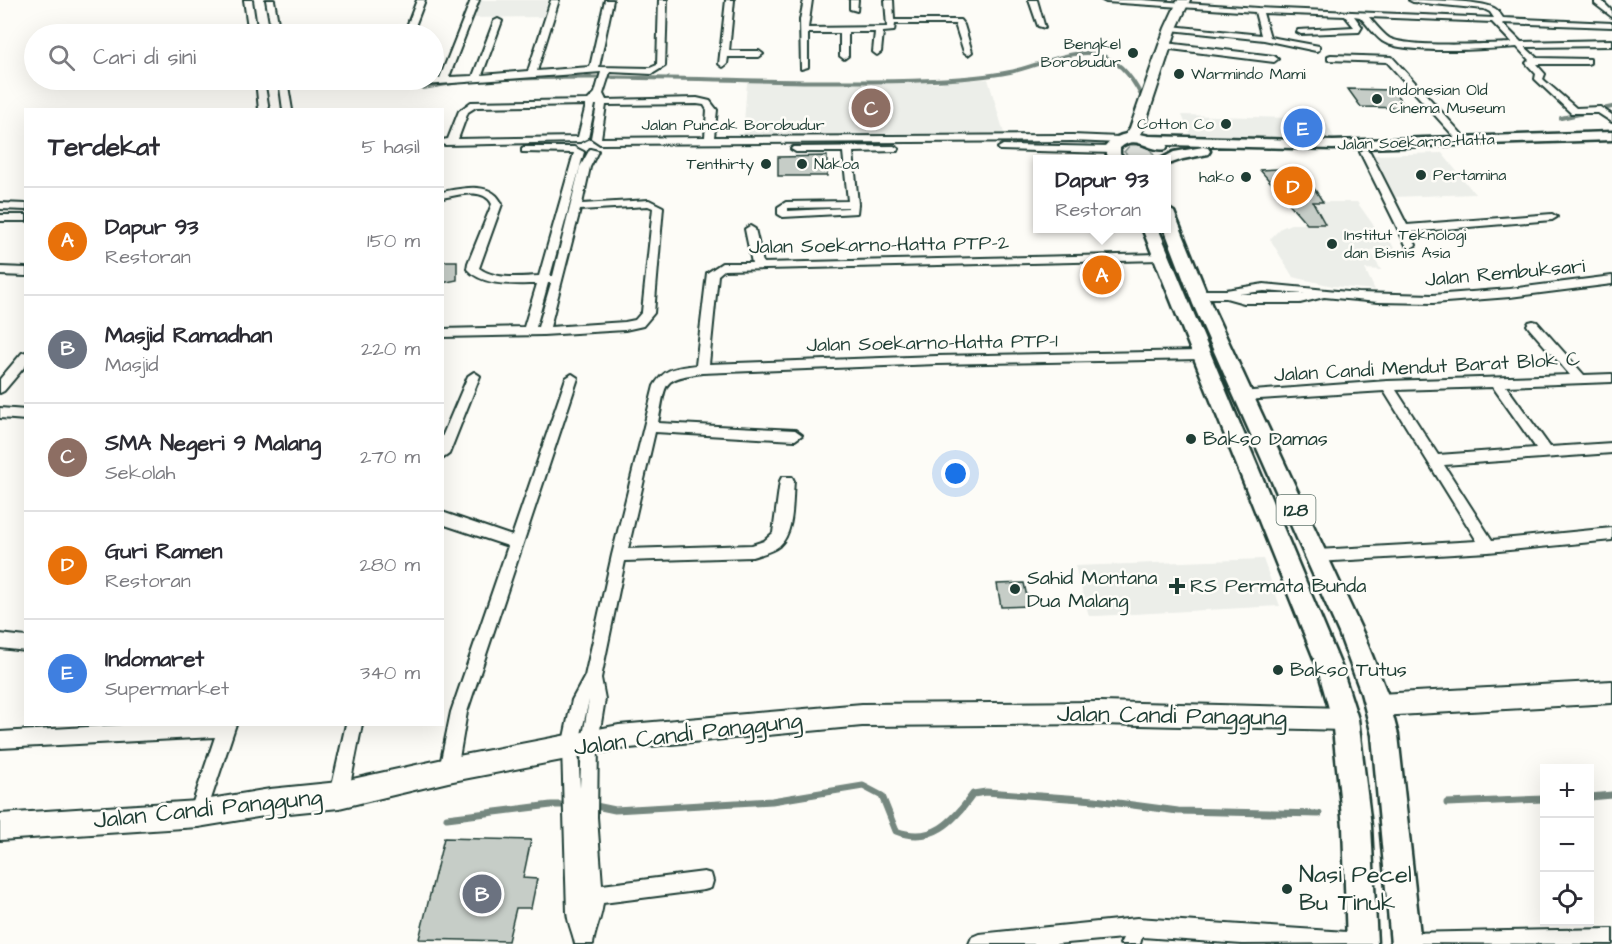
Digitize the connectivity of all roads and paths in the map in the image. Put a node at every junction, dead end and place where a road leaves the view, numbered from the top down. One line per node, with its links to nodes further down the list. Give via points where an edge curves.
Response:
1 (248, 0): 24 (street)
2 (270, 0): 25 (street)
3 (421, 0): 26 (street)
4 (476, 0): 54 (street)
5 (555, 0): 51 (street)
6 (609, 0): 50 (street)
7 (663, 0): 52 (street, via 661,66 652,71)
8 (730, 0): 41 (street)
9 (808, 0): 32 (street)
10 (889, 0): 23 (street)
11 (1033, 0): 28 (street)
12 (1108, 0): 16 (street)
13 (1413, 0): 14 (street)
14 (1435, 0): 22 (street, via 1491,9)
15 (1598, 2): 20 (street)
16 (1184, 3): 17 (street); 29 (main road)
17 (1258, 10): 18 (street); 34 (street)
18 (1348, 14): 19 (street); 33 (street, via 1358,27 1356,30)
19 (1364, 15): 22 (street); 36 (street, via 1385,39 1400,45)
20 (1612, 15)
21 (498, 21): 53 (street)
22 (1498, 21): 27 (street); 36 (street)
23 (890, 22): 30 (street, via 891,29); 40 (street, via 957,22)
24 (252, 24)
25 (274, 24)
26 (412, 24)
27 (1612, 25)
28 (1042, 26)
29 (1171, 28): 34 (street); 37 (main road)
30 (879, 29): 31 (street); 39 (street)
31 (844, 30): 32 (street); 43 (street)
32 (804, 31): 49 (street)
33 (1301, 32)
34 (1266, 38): 38 (street)
35 (1612, 43): 36 (street)
36 (1518, 45): 46 (street)
37 (1166, 46): 44 (street); 74 (main road, via 1137,128)
38 (1316, 48)
39 (877, 52)
40 (968, 52)
41 (726, 54): 42 (street); 48 (street)
42 (759, 54)
43 (844, 56)
44 (1274, 58)
45 (1331, 58): 66 (street, via 1389,59)
46 (1535, 61): 47 (street); 61 (street, via 1530,63 1541,74 1542,83 1572,110 1601,111)
47 (1587, 61)
48 (723, 64)
49 (804, 67)
50 (594, 69): 51 (street); 52 (street)
51 (532, 74): 53 (street)
52 (604, 75): 57 (street)
53 (477, 77): 54 (street)
54 (444, 79)
55 (261, 90): 59 (street)
56 (285, 90): 60 (street)
57 (601, 98): 58 (street); 63 (street, via 707,103 712,110); 70 (street)
58 (591, 102): 65 (street, via 474,104 464,111); 69 (street)
59 (264, 108)
60 (288, 108)
61 (1612, 119)
62 (1612, 136): 66 (main road, Jalan Soekarno-Hatta)
63 (709, 140): 70 (street, Jalan Puncak Borobudur); 71 (street, Jalan Puncak Borobudur)
64 (1149, 140): 66 (main road, Jalan Soekarno-Hatta, via 1334,145); 74 (main road, Jalan Soekarno-Hatta); 76 (main road, Jalan Soekarno-Hatta, via 1165,149)
65 (447, 141): 69 (street)
66 (1463, 141)
67 (966, 144): 71 (street, Jalan Puncak Borobudur); 72 (street, Jalan Puncak Borobudur); 74 (street, Jalan Puncak Borobudur)
68 (1612, 144): 75 (main road, Jalan Soekarno-Hatta)
69 (578, 145): 70 (street); 70 (street); 73 (street); 90 (street)
70 (597, 145): 71 (street, Jalan Puncak Borobudur); 82 (street, via 585,168)
71 (774, 145): 72 (street, Jalan Puncak Borobudur)
72 (848, 149): 79 (street)
73 (444, 150)
74 (1119, 151)
75 (1365, 152): 77 (main road, Jalan Soekarno-Hatta, via 1207,151); 88 (street)
76 (1166, 155)
77 (1171, 159)
78 (444, 195): 98 (street, via 479,191 495,197 497,204 473,262 477,274 497,279)
79 (854, 204): 79 (street, via 849,213 783,214 786,205)
80 (0, 206): 81 (street)
81 (20, 207): 84 (street)
82 (577, 207): 91 (street); 102 (street, via 649,202 658,207 648,313 639,323 625,326)
83 (1552, 217): 88 (street)
84 (2, 218): 85 (street)
85 (24, 218)
86 (1171, 223): 100 (main road, 128)
87 (750, 229): 94 (street)
88 (1403, 229): 92 (street)
89 (1152, 233): 93 (main road, 128)
90 (555, 242): 91 (street); 98 (street)
91 (568, 242): 97 (street)
92 (1411, 245)
93 (1161, 257): 94 (street, Jalan Soekarno-Hatta PTP-2); 105 (main road, 128)
94 (758, 264): 107 (street, Jalan Soekarno-Hatta PTP-2, via 716,269)
95 (0, 272): 96 (street)
96 (24, 272)
97 (558, 279): 98 (street); 102 (street)
98 (544, 280): 103 (street)
99 (1612, 280): 100 (street, Jalan Rembuksari, via 1410,299 1330,294 1300,299 1244,299 1226,294)
100 (1198, 294): 115 (main road, 128)
101 (1533, 325): 111 (street)
102 (543, 331): 103 (street)
103 (529, 332): 104 (street)
104 (444, 333)
105 (1200, 355): 107 (street, Jalan Soekarno-Hatta PTP-1); 116 (main road, 128)
106 (24, 358): 114 (street)
107 (702, 369): 119 (street, Jalan Soekarno-Hatta PTP-1, via 666,377)
108 (474, 376): 122 (street)
109 (572, 378): 128 (street)
110 (1612, 378): 111 (street, Jalan Candi Mendut Barat Blok C)
111 (1582, 380): 112 (street, Jalan Candi Mendut Barat Blok C)
112 (1496, 382): 113 (street, Jalan Candi Mendut Barat Blok C); 123 (street)
113 (1387, 386): 115 (street, Jalan Candi Mendut Barat Blok C); 124 (street)
114 (0, 388)
115 (1244, 395): 116 (main road); 131 (main road, 128)
116 (1218, 396): 136 (main road, 128, via 1302,597)
117 (0, 413): 118 (street)
118 (24, 415)
119 (650, 427): 120 (street); 130 (street)
120 (795, 435)
121 (1612, 448): 123 (street)
122 (444, 449)
123 (1547, 453): 124 (street)
124 (1433, 461): 129 (street)
125 (787, 481): 130 (street, via 780,529 768,545 752,551)
126 (444, 519): 128 (street)
127 (1612, 534): 129 (street)
128 (516, 543): 141 (street, via 459,712)
129 (1488, 546): 131 (street)
130 (619, 555): 140 (street, via 593,678 580,700)
131 (1317, 556): 135 (main road, 128)
132 (0, 641): 133 (street)
133 (24, 644)
134 (1612, 692): 135 (main road)
135 (1379, 705): 154 (main road, 128, via 1395,817)
136 (1346, 719): 140 (main road, Jalan Candi Panggung, via 1100,712 862,715 631,736); 152 (main road, 128, via 1357,826)
137 (227, 726): 139 (street); 144 (street)
138 (354, 726): 142 (street)
139 (0, 740)
140 (580, 745): 141 (main road, Jalan Candi Panggung); 143 (street)
141 (448, 770): 142 (main road, Jalan Candi Panggung)
142 (339, 795): 144 (main road, Jalan Candi Panggung)
143 (580, 802): 147 (street); 150 (street, via 577,922)
144 (198, 814): 145 (main road, Jalan Candi Panggung)
145 (0, 827)
146 (704, 881): 147 (street)
147 (594, 895): 150 (street, via 592,920)
148 (1134, 935): 149 (street); 152 (street)
149 (1088, 937): 153 (street)
150 (584, 939)
151 (1612, 939): 154 (street)
152 (1362, 943)
153 (979, 944)
154 (1406, 944)

